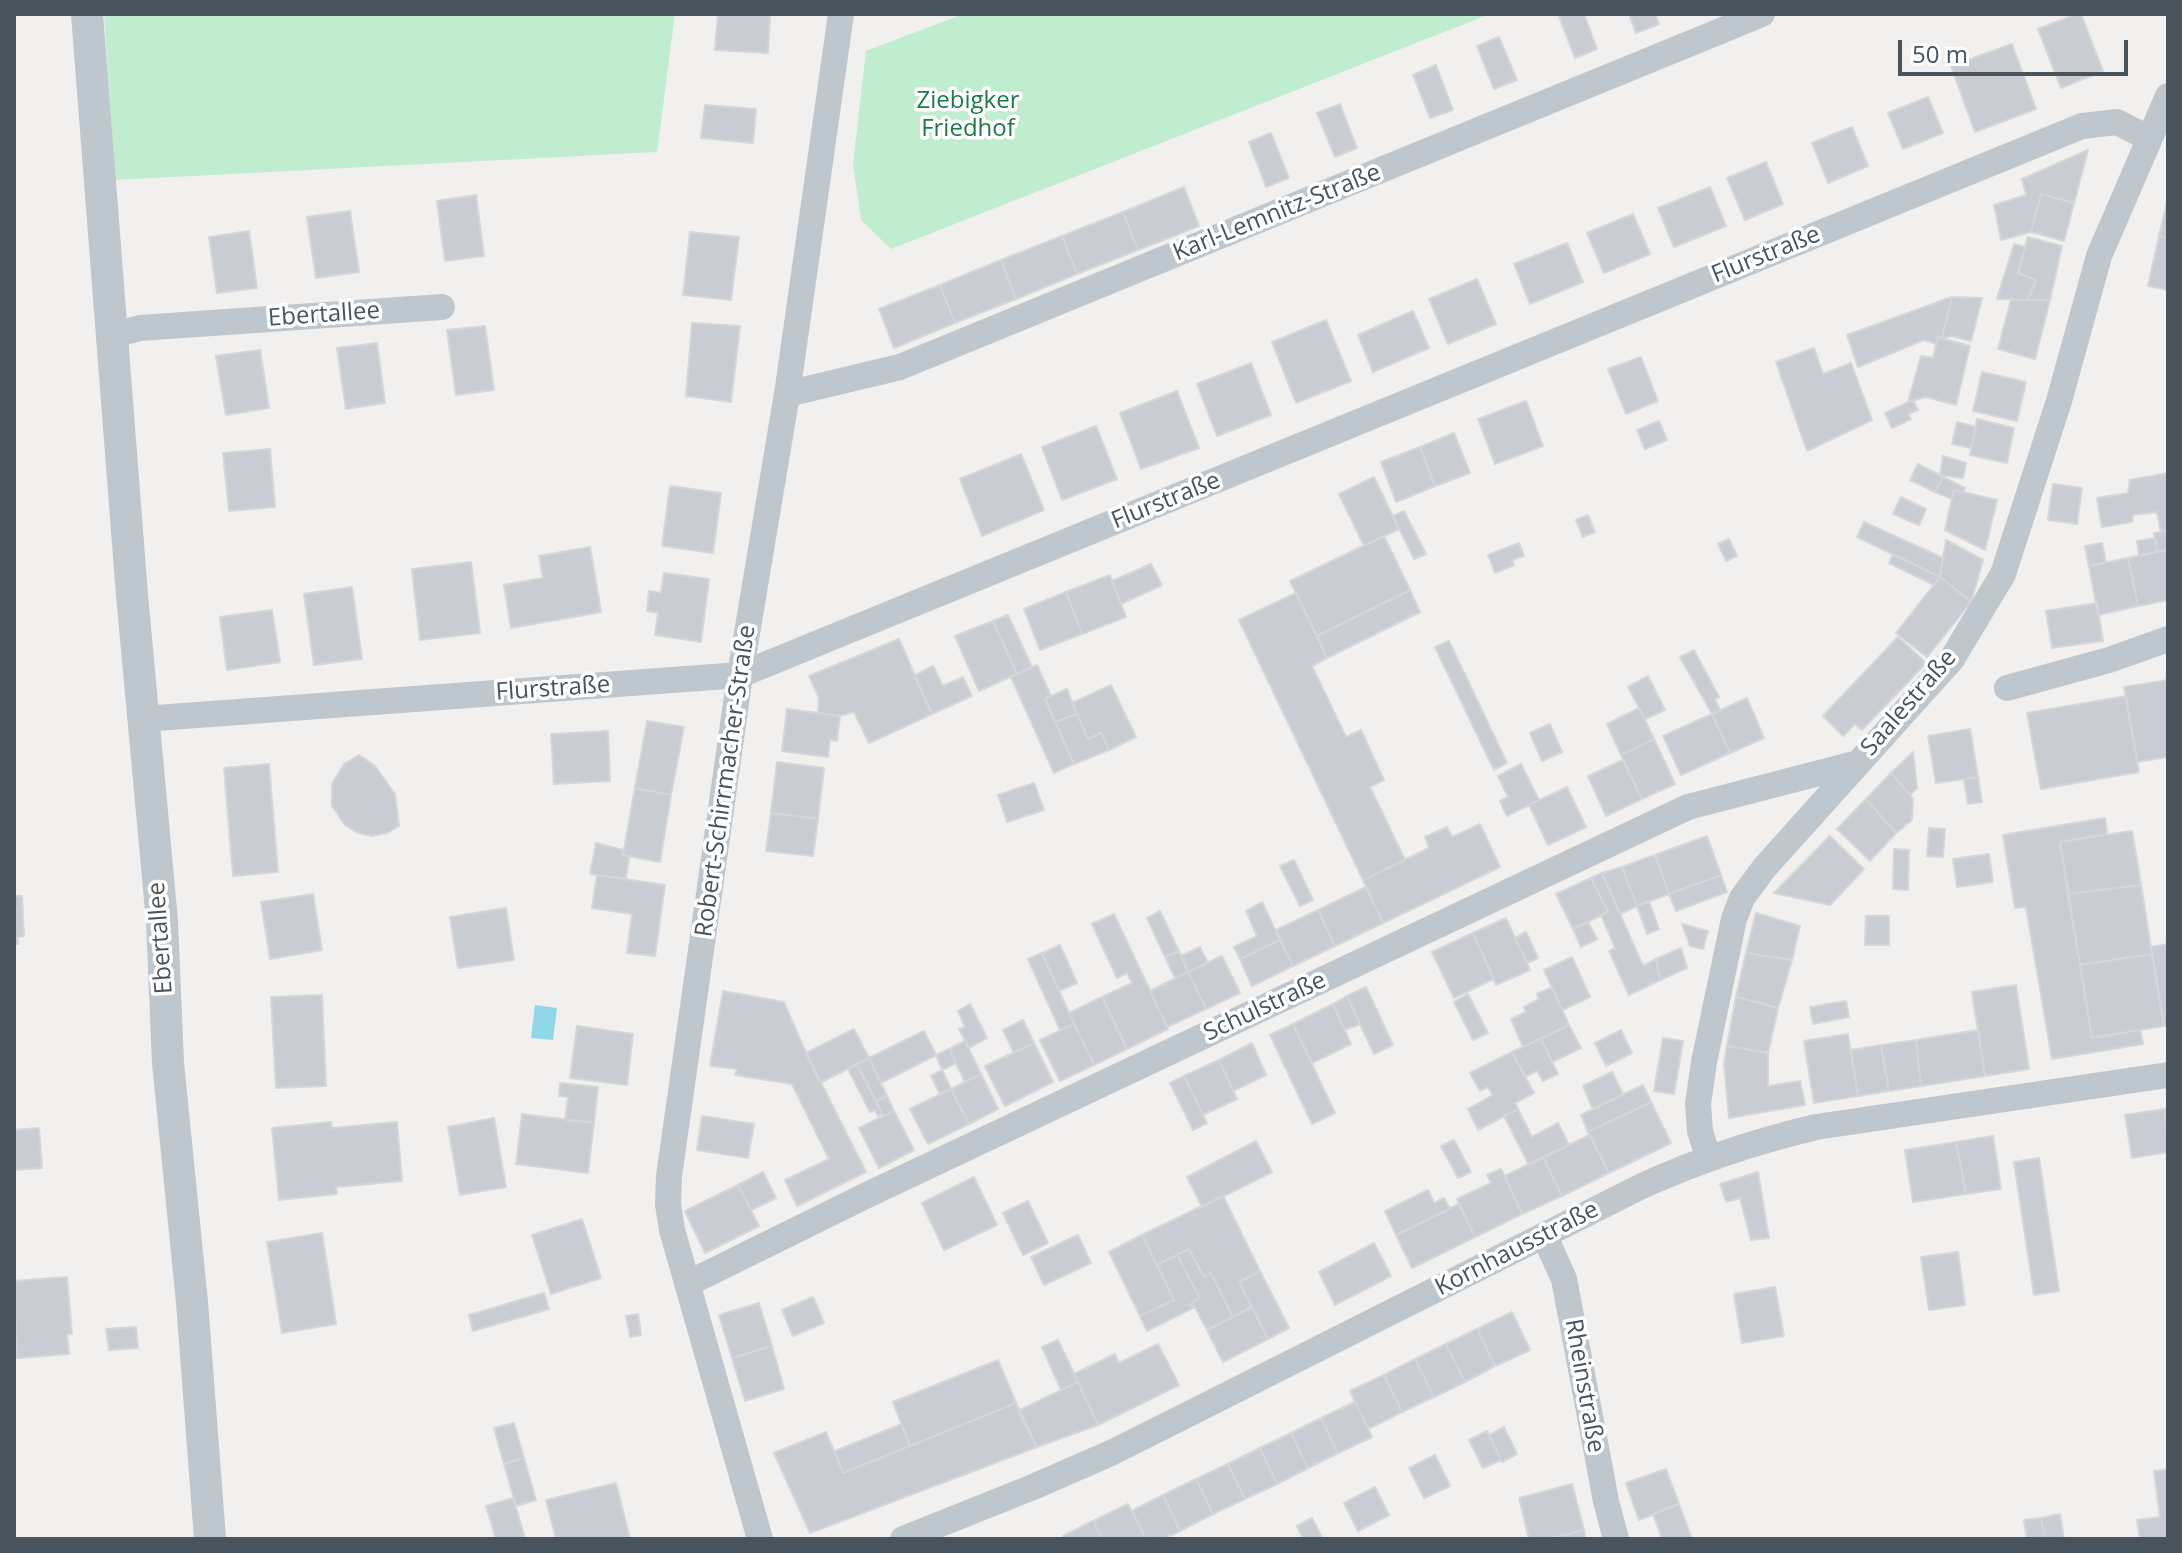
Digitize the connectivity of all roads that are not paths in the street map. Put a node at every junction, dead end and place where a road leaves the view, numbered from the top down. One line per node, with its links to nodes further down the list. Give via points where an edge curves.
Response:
1 (87, 14): 7 (street, Ebertallee)
2 (841, 14): 8 (street, Robert-Schirrmacher-Straße)
3 (1762, 14): 8 (street, Karl-Lemnitz-Straße, via 900,367)
4 (2168, 96): 5 (street, Saalestraße)
5 (2148, 138): 10 (street, Flurstraße, via 2117,122 2082,126); 13 (street, Saalestraße, via 2099,256 2003,574 1952,659)
6 (442, 307): 7 (street, Ebertallee, via 140,328)
7 (110, 336): 12 (street, Ebertallee)
8 (787, 394): 10 (street, Robert-Schirrmacher-Straße)
9 (2168, 639): 11 (street)
10 (740, 675): 12 (street, Flurstraße); 17 (street, Robert-Schirrmacher-Straße, via 669,1176 672,1230)
11 (2007, 688)
12 (143, 719): 18 (street, Ebertallee)
13 (1854, 764): 15 (street, Saalestraße, via 1753,882 1734,919 1698,1104); 17 (street, Schulstraße, via 1688,807)
14 (2168, 1075): 15 (street, Kornhausstraße, via 1816,1127)
15 (1708, 1157): 16 (street, Kornhausstraße)
16 (1544, 1235): 20 (street, Kornhausstraße, via 1111,1453); 21 (street, Rheinstraße, via 1564,1279)
17 (687, 1284): 19 (street, Robert-Schirrmacher-Straße)
18 (210, 1539)
19 (760, 1539)
20 (903, 1539)
21 (1616, 1539)

